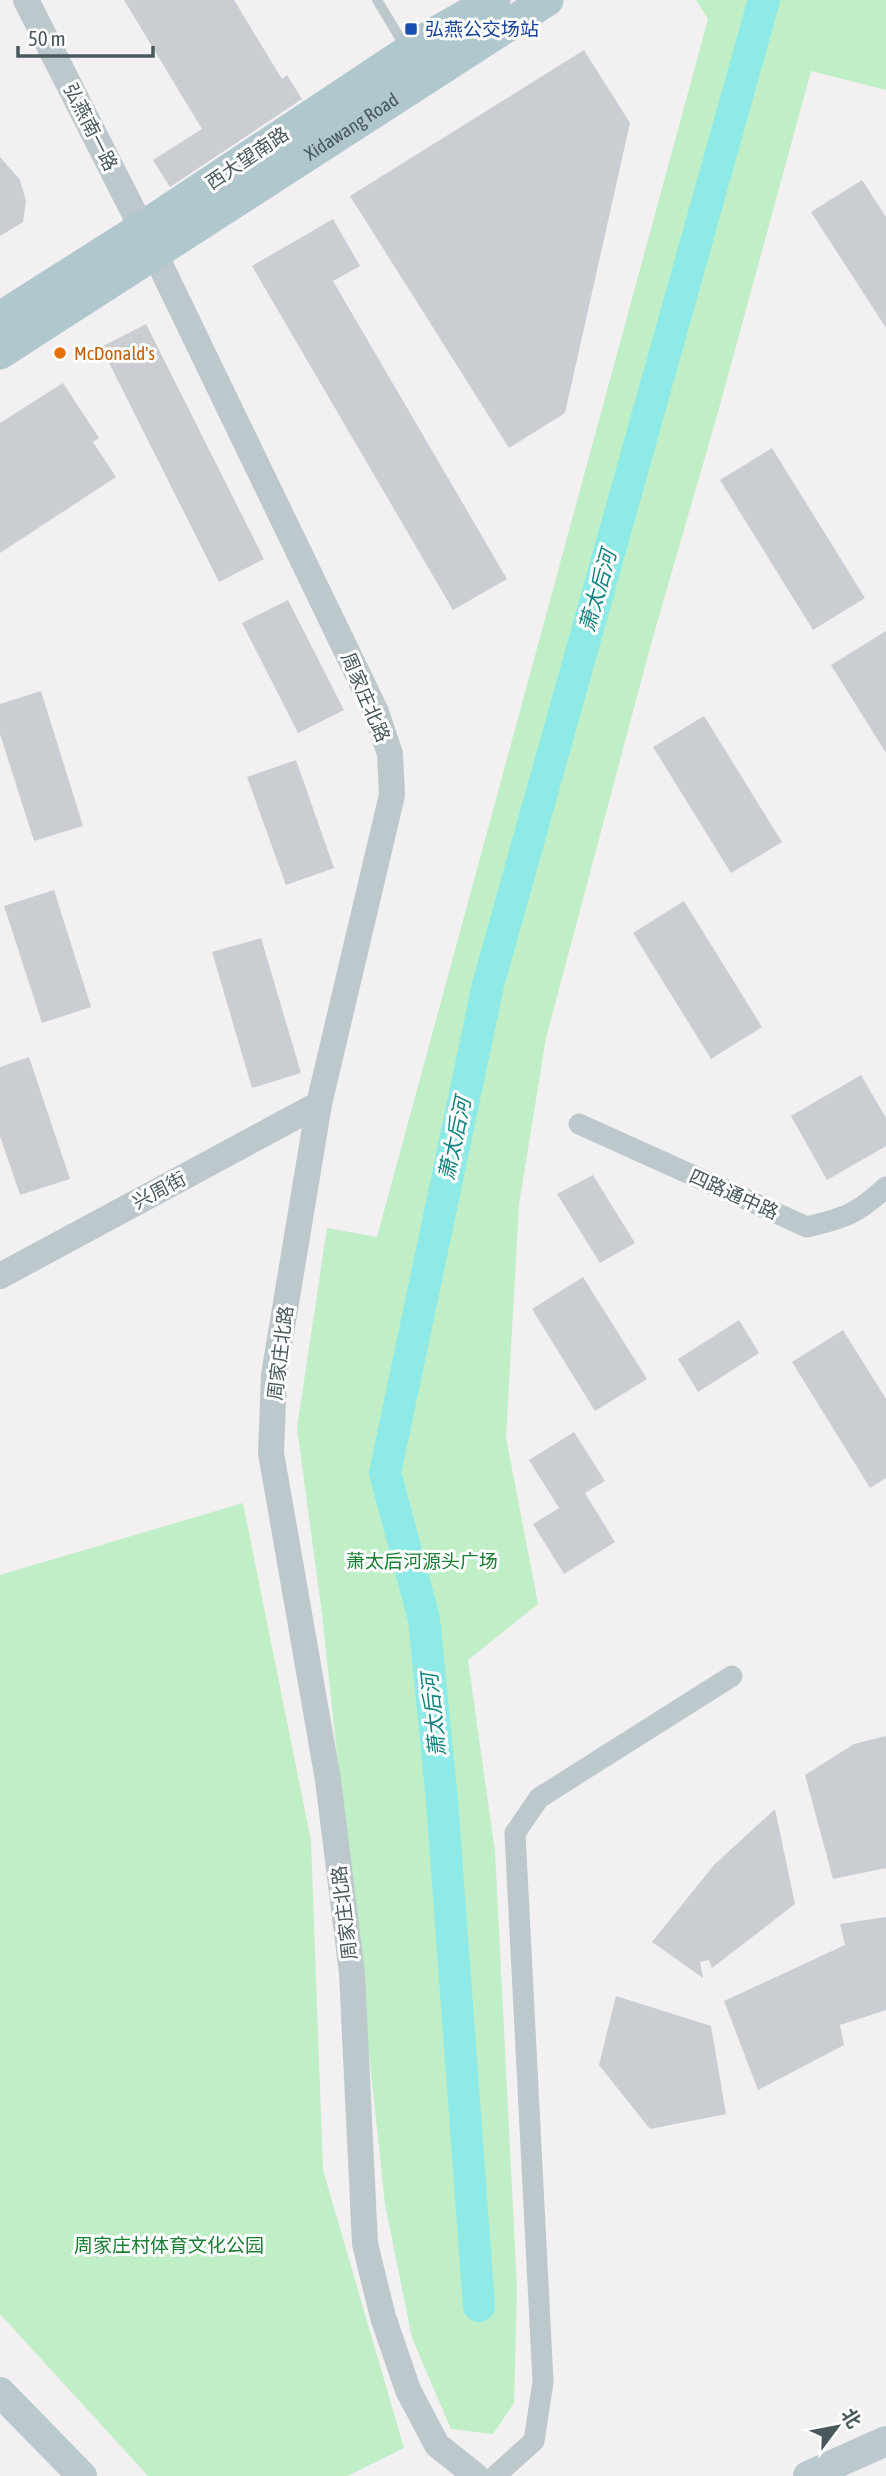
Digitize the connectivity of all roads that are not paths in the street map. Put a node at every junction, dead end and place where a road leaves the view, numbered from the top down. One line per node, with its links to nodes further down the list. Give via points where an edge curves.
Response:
1 (26, 0): 7 (street, 弘燕南一路)
2 (377, 0): 6 (lane)
3 (494, 0): 5 (main road)
4 (547, 0): 5 (main road, Xidawang Road)
5 (470, 26): 6 (main road, Xidawang Road)
6 (417, 66): 7 (main road, Xidawang Road)
7 (149, 241): 8 (main road); 9 (main road); 10 (street, 周家庄北路, via 376,712 390,754 392,795)
8 (0, 318)
9 (0, 353)
10 (319, 1104): 13 (street, 兴周街); 18 (street, 周家庄北路, via 274,1375 271,1453 328,1780 352,1973 365,2244 408,2390 437,2445)
11 (579, 1124): 12 (street, 四路通中路, via 807,1227 857,1211)
12 (886, 1188)
13 (0, 1276)
14 (732, 1676): 19 (street, via 540,1798 516,1833 543,2382 534,2441)
15 (0, 2392): 17 (main road)
16 (886, 2441): 20 (main road)
17 (82, 2476)
18 (476, 2476)
19 (495, 2476)
20 (807, 2476)

